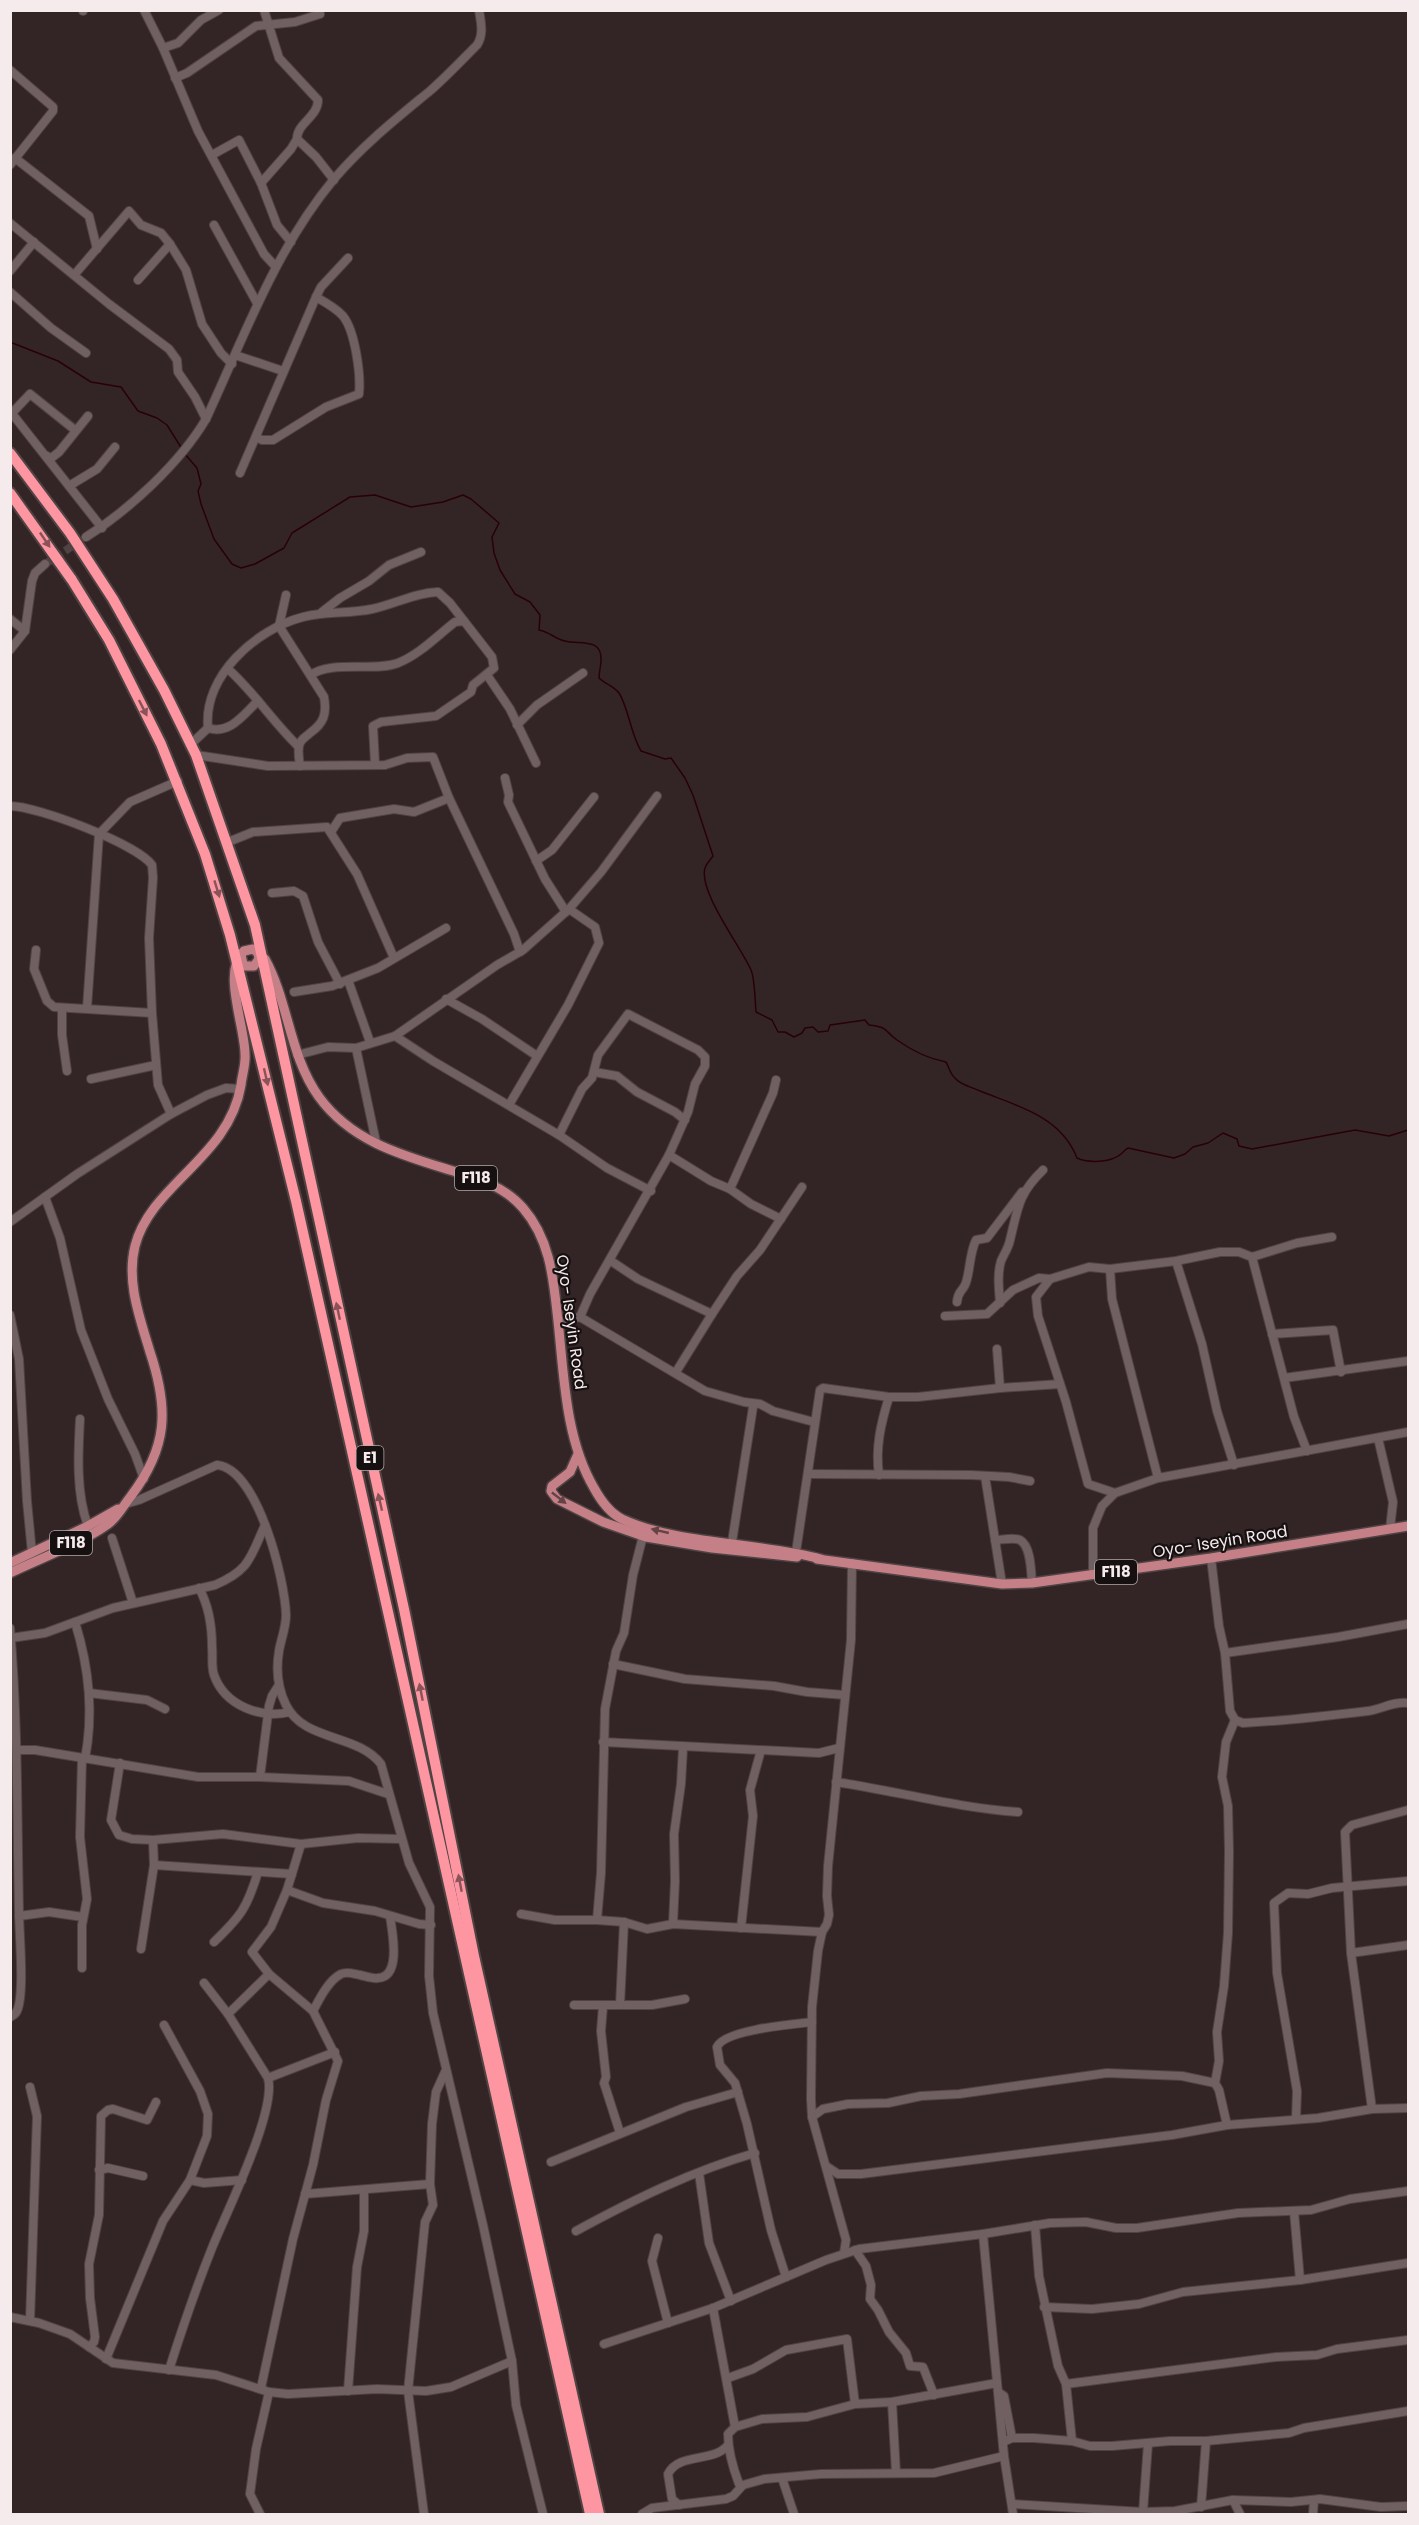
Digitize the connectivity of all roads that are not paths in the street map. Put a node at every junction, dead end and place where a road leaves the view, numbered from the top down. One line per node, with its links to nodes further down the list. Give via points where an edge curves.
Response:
1 (144, 10): 7 (street)
2 (219, 10): 7 (street, via 201,20 178,43)
3 (264, 10): 6 (street)
4 (319, 10): 6 (street, via 320,14 295,22)
5 (479, 10): 13 (street, via 482,31 477,45 432,89 387,124)
6 (269, 26): 9 (street, via 256,26); 10 (street, via 279,58 318,100 315,111 298,130)
7 (163, 48): 9 (street)
8 (12, 76): 12 (street, via 53,107)
9 (176, 78): 11 (street)
10 (297, 139): 13 (street); 14 (street)
11 (212, 155): 14 (street, via 239,140); 22 (street, via 264,254)
12 (13, 161): 20 (street, via 89,216)
13 (334, 180): 18 (street)
14 (261, 183): 18 (street, via 277,225)
15 (10, 222): 17 (street)
16 (214, 225): 28 (street)
17 (34, 242): 23 (street); 24 (street)
18 (291, 242): 22 (street)
19 (170, 244): 20 (street, via 161,233 141,225 129,211); 25 (street); 31 (street, via 186,270 202,324)
20 (97, 249): 24 (street)
21 (348, 258): 27 (street)
22 (275, 266): 28 (street)
23 (10, 271)
24 (75, 274): 35 (street, via 169,349)
25 (138, 280)
26 (10, 292): 29 (street)
27 (316, 297): 32 (street); 37 (street, via 342,315 349,327 359,393 326,407 273,440)
28 (257, 303): 30 (street)
29 (86, 353)
30 (235, 355): 31 (street); 32 (street)
31 (232, 364): 35 (street)
32 (283, 371): 37 (street)
33 (11, 412): 36 (street, via 30,394); 39 (street)
34 (88, 416): 36 (street)
35 (206, 419): 44 (street, via 180,454)
36 (75, 430): 39 (street, via 50,459)
37 (256, 437): 41 (street)
38 (115, 447): 42 (street, via 97,469)
39 (44, 452): 42 (street)
40 (10, 453): 62 (highway, E1, via 70,532 113,599)
41 (240, 473)
42 (69, 486): 44 (street)
43 (10, 493): 69 (highway, E1, one-way to 69, via 109,640)
44 (102, 528): 45 (street)
45 (86, 537)
46 (421, 552): 49 (street, via 389,565)
47 (45, 564): 53 (street, via 32,581)
48 (286, 596): 52 (street)
49 (320, 613): 51 (street, via 371,609 421,593 438,592); 52 (street)
50 (10, 619): 53 (street)
51 (464, 621): 57 (street, via 455,622 398,663 318,669); 58 (street, via 492,657 494,668)
52 (279, 626): 55 (street, via 245,647); 57 (street)
53 (25, 631): 54 (street)
54 (10, 650)
55 (228, 669): 59 (street); 61 (street, via 216,686 207,716)
56 (583, 673): 60 (street, via 537,705)
57 (311, 675): 63 (street, via 324,697 325,717 301,739)
58 (487, 675): 60 (street); 65 (street, via 473,685 471,692 436,716 373,726)
59 (258, 701): 61 (street, via 228,729); 63 (street)
60 (517, 725): 66 (street)
61 (208, 728): 62 (street)
62 (191, 744): 64 (highway, E1)
63 (298, 747): 67 (street)
64 (196, 755): 67 (street, via 245,764); 76 (highway, E1)
65 (375, 764): 67 (street); 72 (street, via 433,757)
66 (536, 764)
67 (300, 766)
68 (505, 778): 77 (street, via 508,802)
69 (178, 781): 75 (street, via 130,802); 84 (highway, E1, one-way to 84)
70 (657, 796): 79 (street, via 602,872)
71 (594, 797): 77 (street, via 552,850)
72 (449, 798): 74 (street, via 414,812 394,809 340,818); 82 (street)
73 (10, 806): 75 (street, via 34,810)
74 (331, 832): 76 (street, via 327,827 253,832); 83 (street, via 357,874)
75 (99, 834): 89 (street); 90 (street, via 136,852 152,865)
76 (228, 842): 84 (highway, E1)
77 (536, 861): 79 (street, via 544,879)
78 (272, 893): 85 (street, via 294,891 303,896 318,942)
79 (568, 910): 82 (street); 95 (street, via 595,927 599,943)
80 (446, 928): 83 (street)
81 (36, 950): 88 (street, via 34,969 47,1001)
82 (520, 952): 87 (street)
83 (394, 958): 85 (street)
84 (249, 963): 94 (main road, Oyo- Iseyin Road / F118, via 273,975); 101 (main road, F118, via 246,1055); 326 (highway, E1, one-way to 326, via 296,1201); 327 (highway, E1, one-way to 84, via 474,1956 404,1609)
85 (344, 982): 86 (street); 92 (street)
86 (294, 992)
87 (446, 999): 91 (street); 95 (street)
88 (62, 1008): 89 (street); 97 (street)
89 (87, 1008): 90 (street)
90 (152, 1013): 96 (street)
91 (395, 1036): 92 (street); 102 (street)
92 (370, 1042): 93 (street)
93 (356, 1048): 94 (street, via 328,1047); 106 (street)
94 (297, 1055): 128 (main road, Oyo- Iseyin Road / F118, via 319,1097 355,1131 402,1155 478,1178 522,1207 542,1236)
95 (537, 1056): 102 (street)
96 (156, 1065): 99 (street); 103 (street, via 158,1085)
97 (67, 1071)
98 (594, 1072): 104 (street, via 617,1076); 104 (street, via 598,1055 625,1017 632,1015 705,1057); 105 (street)
99 (91, 1079)
100 (776, 1080): 111 (street)
101 (240, 1089): 103 (street, via 226,1088); 150 (main road, F118, via 219,1136 154,1207 135,1246 132,1284 164,1412 157,1451)
102 (508, 1105): 105 (street)
103 (171, 1114): 113 (street)
104 (685, 1119): 107 (street)
105 (559, 1135): 112 (street, via 607,1168)
106 (376, 1142)
107 (669, 1155): 111 (street); 112 (street)
108 (1042, 1170): 109 (street)
109 (1027, 1186): 122 (street, via 987,1238 976,1240 966,1283 958,1292); 123 (street, via 1001,1261)
110 (802, 1187): 114 (street)
111 (730, 1189): 114 (street)
112 (651, 1191): 118 (street)
113 (45, 1197): 115 (street); 150 (street, via 60,1238 81,1330)
114 (781, 1219): 124 (street)
115 (10, 1222)
116 (1332, 1237): 117 (street)
117 (1252, 1257): 119 (street, via 1220,1252); 129 (street)
118 (611, 1261): 124 (street, via 638,1279); 126 (street)
119 (1176, 1262): 120 (street); 145 (street)
120 (1110, 1269): 121 (street, via 1089,1267); 149 (street, via 1112,1299)
121 (1050, 1279): 123 (street, via 1039,1278 1014,1290); 135 (street, via 1036,1297 1038,1316)
122 (957, 1302)
123 (1000, 1303): 127 (street, via 987,1314)
124 (712, 1314): 132 (street)
125 (10, 1316): 163 (street, via 19,1359)
126 (580, 1317): 128 (street); 132 (street)
127 (945, 1317)
128 (558, 1321): 144 (main road, Oyo- Iseyin Road / F118)
129 (1272, 1334): 133 (street, via 1334,1330); 134 (street)
130 (997, 1349): 136 (street)
131 (1408, 1361): 133 (street)
132 (676, 1372): 140 (street, via 705,1391)
133 (1341, 1372): 134 (street)
134 (1284, 1378): 143 (street)
135 (1060, 1384): 136 (street); 152 (street, via 1088,1484)
136 (1000, 1388): 137 (street)
137 (889, 1397): 140 (street, via 823,1388); 147 (street, via 880,1426)
138 (753, 1407): 161 (street)
139 (80, 1419): 155 (street, via 80,1476)
140 (814, 1422): 146 (street)
141 (1408, 1432): 142 (street)
142 (1377, 1438): 143 (street); 157 (street, via 1393,1502)
143 (1307, 1451): 145 (street)
144 (578, 1454): 158 (main road, Oyo- Iseyin Road / F118, one-way to 158, via 570,1472 552,1486 552,1495 603,1522); 161 (main road, Oyo- Iseyin Road / F118, one-way to 144, via 662,1532 618,1517 599,1497)
145 (1234, 1464): 149 (street)
146 (808, 1474): 147 (street); 162 (street)
147 (879, 1475): 148 (street)
148 (985, 1476): 151 (street); 160 (street)
149 (1158, 1478): 152 (street)
150 (144, 1479): 153 (main road, F118)
151 (1030, 1481)
152 (1115, 1493): 169 (street, via 1102,1506 1093,1528)
153 (125, 1504): 154 (street, via 217,1465 224,1466 239,1477); 155 (main road, F118); 168 (main road, F118, via 98,1530)
154 (265, 1525): 172 (street, via 243,1570 215,1585); 180 (street, via 279,1565 285,1604)
155 (88, 1526): 163 (main road, F118)
156 (1408, 1526): 157 (main road, Oyo- Iseyin Road / F118)
157 (1390, 1529): 164 (main road, Oyo- Iseyin Road / F118)
158 (643, 1536): 165 (main road, Oyo- Iseyin Road / F118, via 712,1548); 179 (street, via 624,1633)
159 (112, 1538): 173 (street)
160 (995, 1540): 170 (street, via 1022,1541); 171 (street)
161 (732, 1542): 162 (main road, Oyo- Iseyin Road / F118)
162 (796, 1552): 165 (main road, Oyo- Iseyin Road / F118)
163 (32, 1553): 166 (main road, F118)
164 (1211, 1558): 169 (main road, Oyo- Iseyin Road / F118); 178 (street)
165 (821, 1559): 167 (main road, Oyo- Iseyin Road / F118)
166 (10, 1563)
167 (852, 1563): 171 (main road, Oyo- Iseyin Road / F118); 182 (street, via 852,1640)
168 (10, 1573)
169 (1093, 1575): 170 (main road, Oyo- Iseyin Road / F118)
170 (1032, 1582): 171 (main road, Oyo- Iseyin Road / F118)
171 (1002, 1584)
172 (199, 1588): 173 (street); 187 (street, via 208,1609 213,1674 235,1702)
173 (133, 1604): 174 (street)
174 (75, 1622): 177 (street, via 45,1633); 181 (street, via 87,1665)
175 (1408, 1624): 178 (street)
176 (10, 1628): 177 (street)
177 (11, 1638): 185 (street)
178 (1225, 1653): 188 (street, via 1230,1711)
179 (613, 1664): 182 (street, via 685,1679); 189 (street)
180 (279, 1685): 186 (street); 187 (street)
181 (89, 1693): 184 (street, via 147,1700); 194 (street)
182 (845, 1695): 191 (street)
183 (1408, 1703): 188 (street, via 1284,1720)
184 (165, 1709)
185 (13, 1712): 192 (street)
186 (290, 1712): 187 (street); 198 (street, via 312,1729 375,1757 381,1764)
187 (268, 1715): 196 (street)
188 (1235, 1720): 241 (street, via 1226,1742 1222,1777 1228,1806 1228,1933)
189 (603, 1742): 190 (street); 216 (street)
190 (683, 1748): 193 (street); 218 (street, via 674,1834)
191 (839, 1748): 193 (street, via 819,1753); 197 (street)
192 (17, 1750): 194 (street); 200 (street)
193 (761, 1750): 220 (street, via 750,1790 753,1816)
194 (84, 1759): 195 (street); 215 (street, via 80,1837 87,1890)
195 (120, 1763): 196 (street, via 198,1777); 204 (street, via 111,1820 114,1827 119,1835)
196 (260, 1777): 198 (street, via 349,1781)
197 (836, 1782): 201 (street); 221 (street, via 826,1896 829,1915)
198 (388, 1794): 203 (street)
199 (1408, 1810): 210 (street, via 1348,1827)
200 (16, 1812): 202 (street); 213 (street)
201 (1018, 1812)
202 (10, 1824)
203 (402, 1839): 205 (street, via 358,1838); 219 (street, via 430,1907)
204 (153, 1840): 205 (street, via 210,1833); 206 (street)
205 (300, 1844): 208 (street)
206 (154, 1865): 207 (street); 224 (street)
207 (258, 1872): 208 (street); 222 (street, via 241,1916)
208 (292, 1874): 211 (street)
209 (1408, 1881): 210 (street)
210 (1347, 1887): 225 (street); 250 (street, via 1308,1894 1288,1893 1274,1903 1277,1973 1297,2091)
211 (287, 1890): 214 (street, via 323,1903); 227 (street, via 271,1927 252,1952)
212 (521, 1914): 216 (street, via 566,1921)
213 (19, 1916): 215 (street, via 49,1912); 235 (street, via 21,1977 18,2009)
214 (390, 1916): 219 (street); 233 (street, via 394,1952 388,1974 378,1978 342,1973 325,1990)
215 (83, 1917): 226 (street)
216 (597, 1920): 217 (street)
217 (624, 1922): 218 (street, via 647,1929); 231 (street)
218 (673, 1924): 220 (street)
219 (431, 1925): 239 (street, via 429,1976)
220 (741, 1928): 221 (street)
221 (822, 1932): 236 (street)
222 (214, 1942)
223 (1408, 1945): 225 (street)
224 (141, 1949)
225 (1351, 1953): 248 (street)
226 (82, 1968)
227 (269, 1974): 233 (street); 234 (street)
228 (204, 1983): 234 (street)
229 (685, 1999): 231 (street)
230 (574, 2005): 232 (street)
231 (620, 2005): 232 (street)
232 (603, 2006): 252 (street, via 604,2083)
233 (313, 2011): 238 (street)
234 (228, 2014): 240 (street)
235 (10, 2017)
236 (812, 2022): 243 (street, via 768,2027 718,2043 720,2065); 244 (street)
237 (164, 2025): 262 (street, via 200,2091 208,2114 207,2136)
238 (334, 2052): 240 (street); 266 (street, via 337,2068)
239 (445, 2071): 263 (street, via 436,2091); 288 (street)
240 (268, 2078): 260 (street, via 268,2102)
241 (1215, 2083): 247 (street, via 1182,2076 1107,2073); 251 (street)
242 (30, 2087): 282 (street, via 37,2116)
243 (738, 2092): 252 (street); 253 (street)
244 (810, 2099): 247 (street); 249 (street)
245 (156, 2102): 256 (street, via 147,2120 113,2109 104,2112)
246 (1408, 2108): 248 (street)
247 (823, 2109): 249 (street)
248 (1372, 2109): 250 (street)
249 (812, 2117): 255 (street)
250 (1296, 2119): 251 (street)
251 (1227, 2125): 258 (street, via 935,2166)
252 (621, 2133): 254 (street)
253 (755, 2153): 257 (street); 276 (street, via 771,2230)
254 (551, 2162)
255 (825, 2165): 258 (street); 261 (street)
256 (99, 2170): 259 (street, via 108,2168); 286 (street, via 99,2215 89,2264 95,2337)
257 (699, 2173): 269 (street); 278 (street, via 709,2243)
258 (838, 2174): 261 (street)
259 (143, 2176)
260 (242, 2180): 262 (street); 289 (street, via 212,2247)
261 (829, 2180): 272 (street)
262 (190, 2181): 287 (street, via 163,2221)
263 (430, 2184): 264 (street); 295 (street, via 433,2205 425,2222)
264 (364, 2191): 266 (street); 294 (street, via 364,2230 357,2267)
265 (1408, 2191): 267 (street)
266 (305, 2194): 293 (street)
267 (1294, 2211): 268 (street, via 1238,2213 1123,2229 1086,2222); 277 (street)
268 (1035, 2225): 270 (street); 279 (street)
269 (576, 2231)
270 (983, 2234): 273 (street); 291 (street)
271 (658, 2238): 283 (street, via 652,2261)
272 (846, 2240): 273 (street); 274 (street)
273 (857, 2249): 274 (street); 298 (street, via 871,2285 870,2300 906,2353 910,2366 923,2367)
274 (844, 2253): 276 (street)
275 (1408, 2263): 277 (street)
276 (786, 2277): 278 (street)
277 (1300, 2280): 279 (street, via 1183,2292 1139,2304 1092,2309)
278 (731, 2301): 280 (street)
279 (1044, 2307): 292 (street)
280 (713, 2308): 283 (street); 290 (street)
281 (10, 2317): 282 (street)
282 (30, 2321): 286 (street, via 70,2334)
283 (668, 2323): 285 (street)
284 (1408, 2340): 292 (street, via 1317,2355)
285 (604, 2344)
286 (89, 2347): 287 (street)
287 (106, 2359): 289 (street)
288 (512, 2361): 295 (street, via 451,2387); 325 (street, via 516,2406)
289 (169, 2370): 293 (street, via 216,2375)
290 (728, 2378): 300 (street, via 786,2350 847,2339); 302 (street)
291 (997, 2383): 297 (street); 298 (street)
292 (1066, 2384): 304 (street)
293 (261, 2388): 296 (street)
294 (348, 2391): 295 (street); 296 (street, via 302,2395)
295 (408, 2391): 324 (street)
296 (269, 2392): 323 (street, via 250,2494)
297 (998, 2392): 303 (street, via 1004,2396); 306 (street)
298 (934, 2395): 299 (street)
299 (892, 2402): 300 (street); 310 (street)
300 (855, 2404): 302 (street, via 807,2417 762,2419)
301 (1408, 2411): 305 (street, via 1288,2433)
302 (735, 2427): 308 (street, via 728,2434)
303 (1012, 2438): 304 (street); 306 (street)
304 (1072, 2441): 307 (street, via 1090,2446)
305 (1206, 2441): 307 (street); 318 (street)
306 (1003, 2442): 309 (street)
307 (1148, 2444): 320 (street)
308 (728, 2445): 312 (street, via 739,2484); 316 (street, via 724,2451 669,2470 672,2499)
309 (1004, 2456): 310 (street, via 934,2473); 315 (street)
310 (896, 2473): 311 (street)
311 (782, 2478): 312 (street); 329 (street)
312 (743, 2485): 316 (street, via 726,2499)
313 (1233, 2500): 314 (street); 318 (street); 331 (street)
314 (1314, 2500): 317 (street); 332 (street)
315 (1012, 2504): 319 (street); 330 (street)
316 (679, 2505): 328 (street, via 652,2508)
317 (1408, 2506)
318 (1201, 2507): 322 (street)
319 (1069, 2511): 321 (street)
320 (1143, 2512): 321 (street); 322 (street)
321 (1118, 2513)
322 (1175, 2513)
323 (260, 2514)
324 (424, 2514)
325 (543, 2514)
326 (590, 2514)
327 (599, 2514)
328 (642, 2514)
329 (794, 2514)
330 (1013, 2514)
331 (1240, 2514)
332 (1313, 2514)

